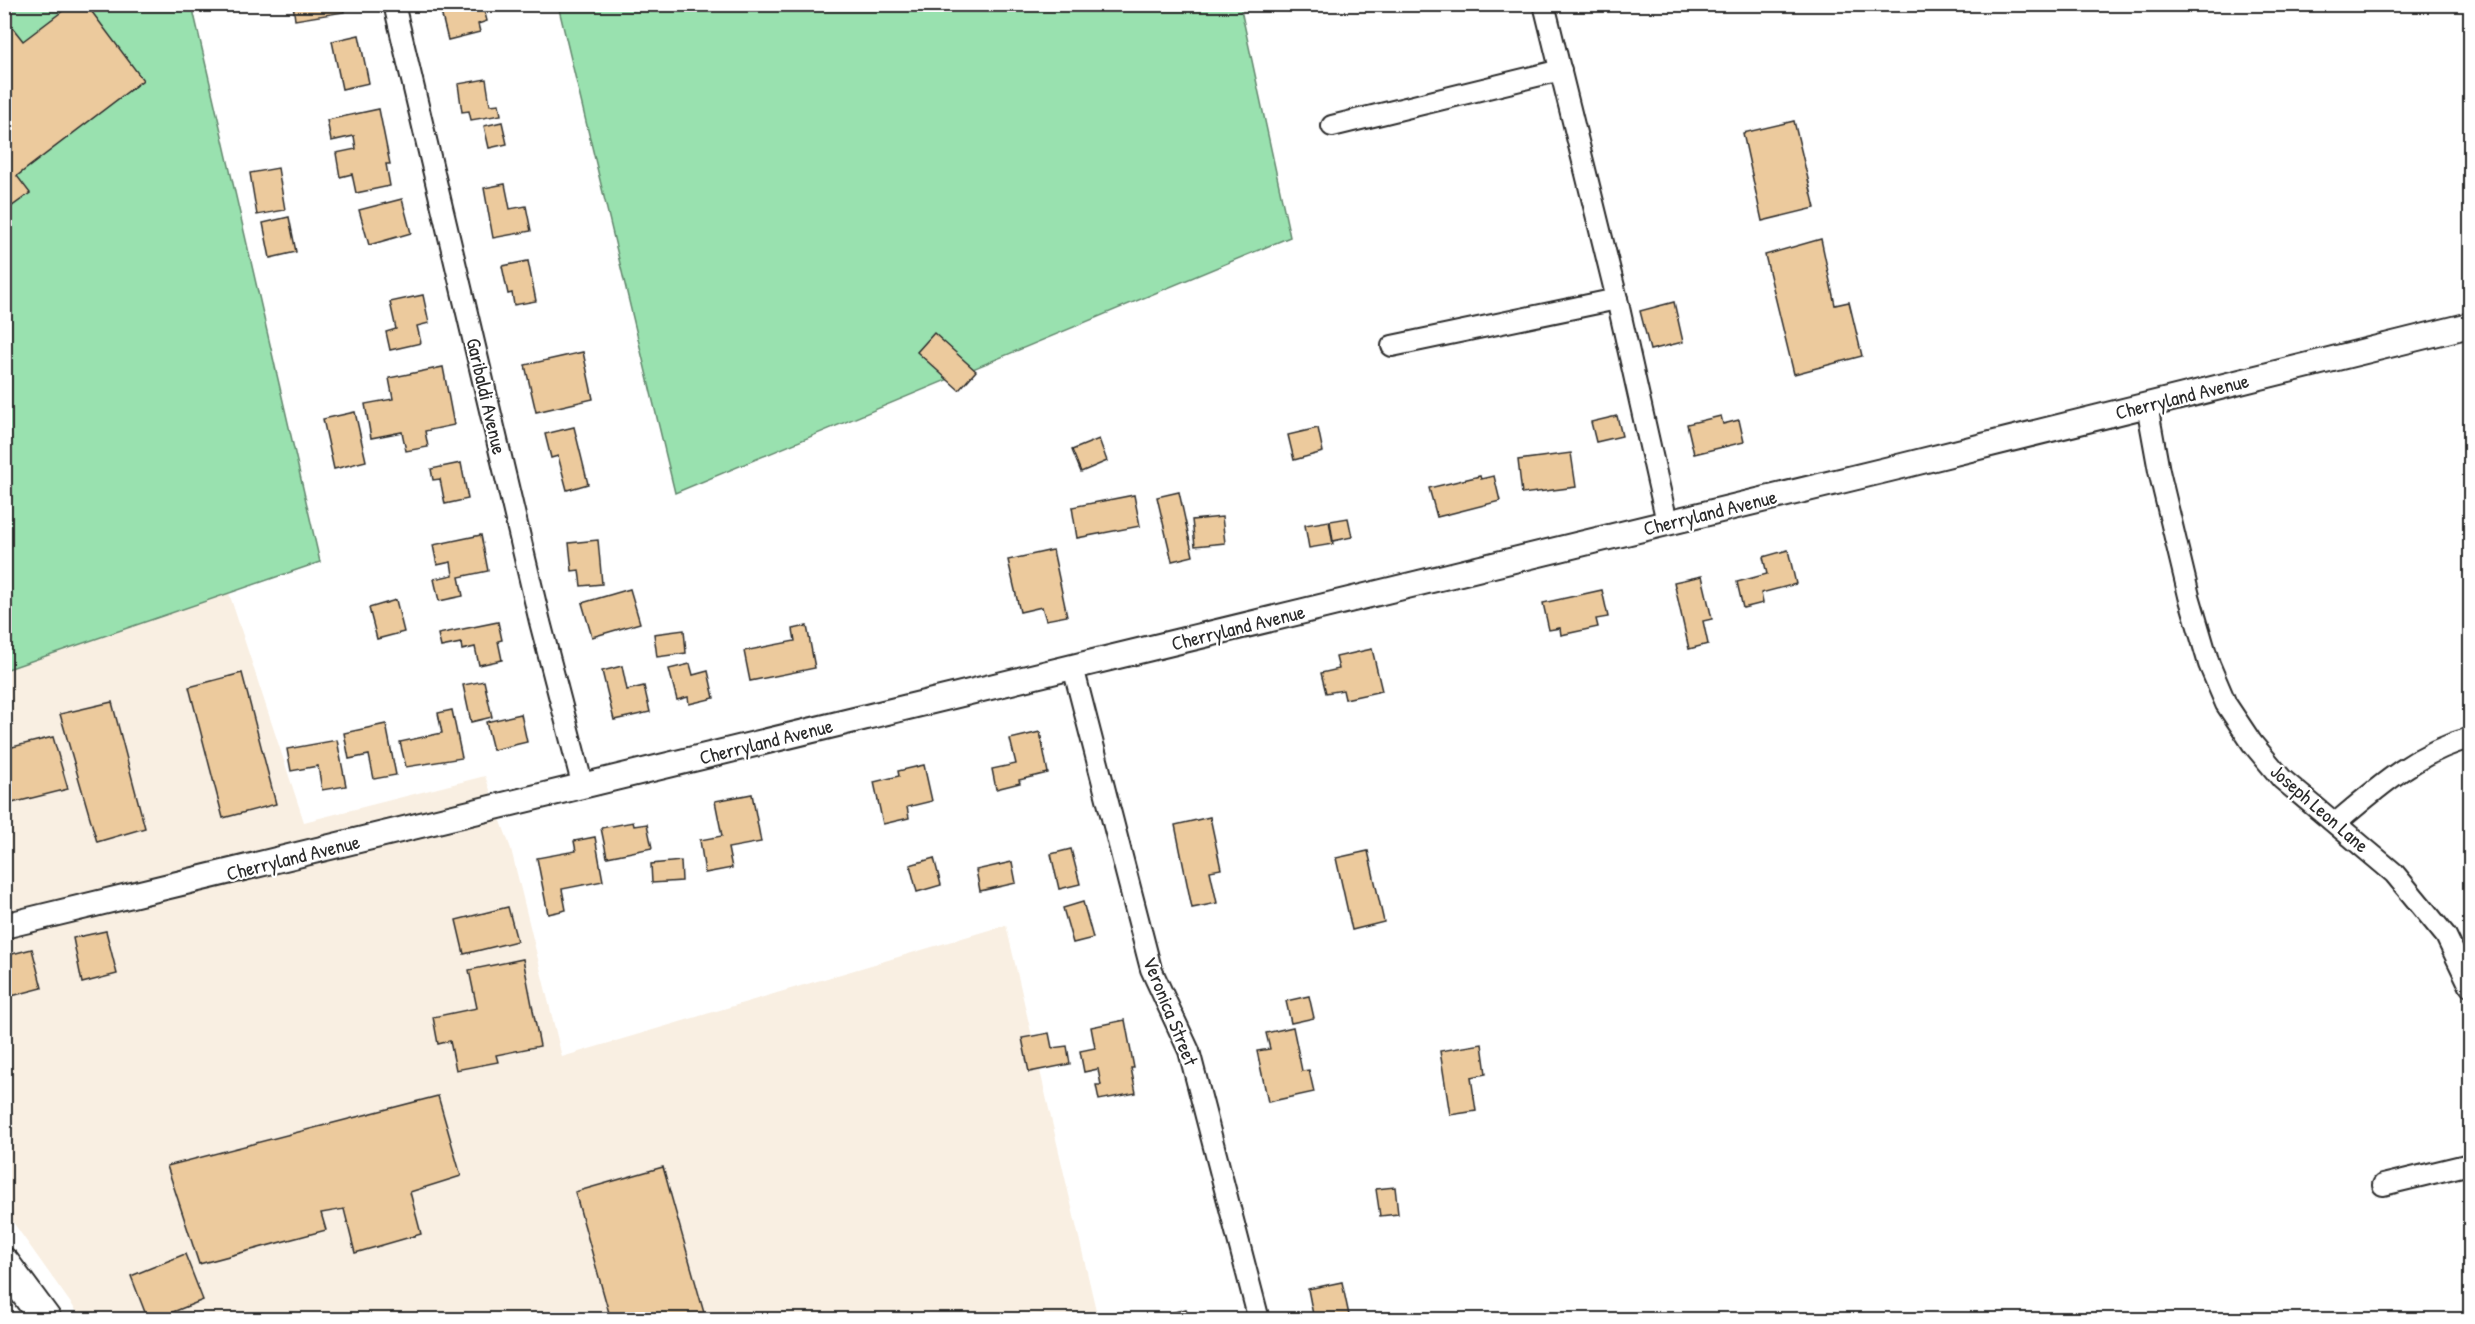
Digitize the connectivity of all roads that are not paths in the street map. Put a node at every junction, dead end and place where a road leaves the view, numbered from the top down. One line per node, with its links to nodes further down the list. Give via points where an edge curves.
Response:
1 (394, 4): 12 (street, Garibaldi Avenue, via 540,622)
2 (1544, 4): 3 (street)
3 (1561, 70): 4 (street); 5 (street)
4 (1332, 126)
5 (1617, 299): 7 (street); 9 (street)
6 (2470, 325): 8 (street, Cherryland Avenue)
7 (1392, 346)
8 (2147, 405): 9 (street, Cherryland Avenue); 13 (street, Joseph Leon Lane, via 2188,596 2226,704 2282,779)
9 (1667, 522): 10 (street, Cherryland Avenue)
10 (1073, 667): 12 (street, Cherryland Avenue); 20 (street, Veronica Street, via 1151,969 1189,1051)
11 (2470, 738): 13 (street, via 2416,760)
12 (583, 787): 14 (street, Cherryland Avenue)
13 (2336, 823): 15 (street, Joseph Leon Lane, via 2394,873 2434,919)
14 (4, 926)
15 (2470, 986)
16 (2470, 1164): 17 (street)
17 (2383, 1185)
18 (5, 1266): 19 (main road)
19 (46, 1320)
20 (1259, 1320)

